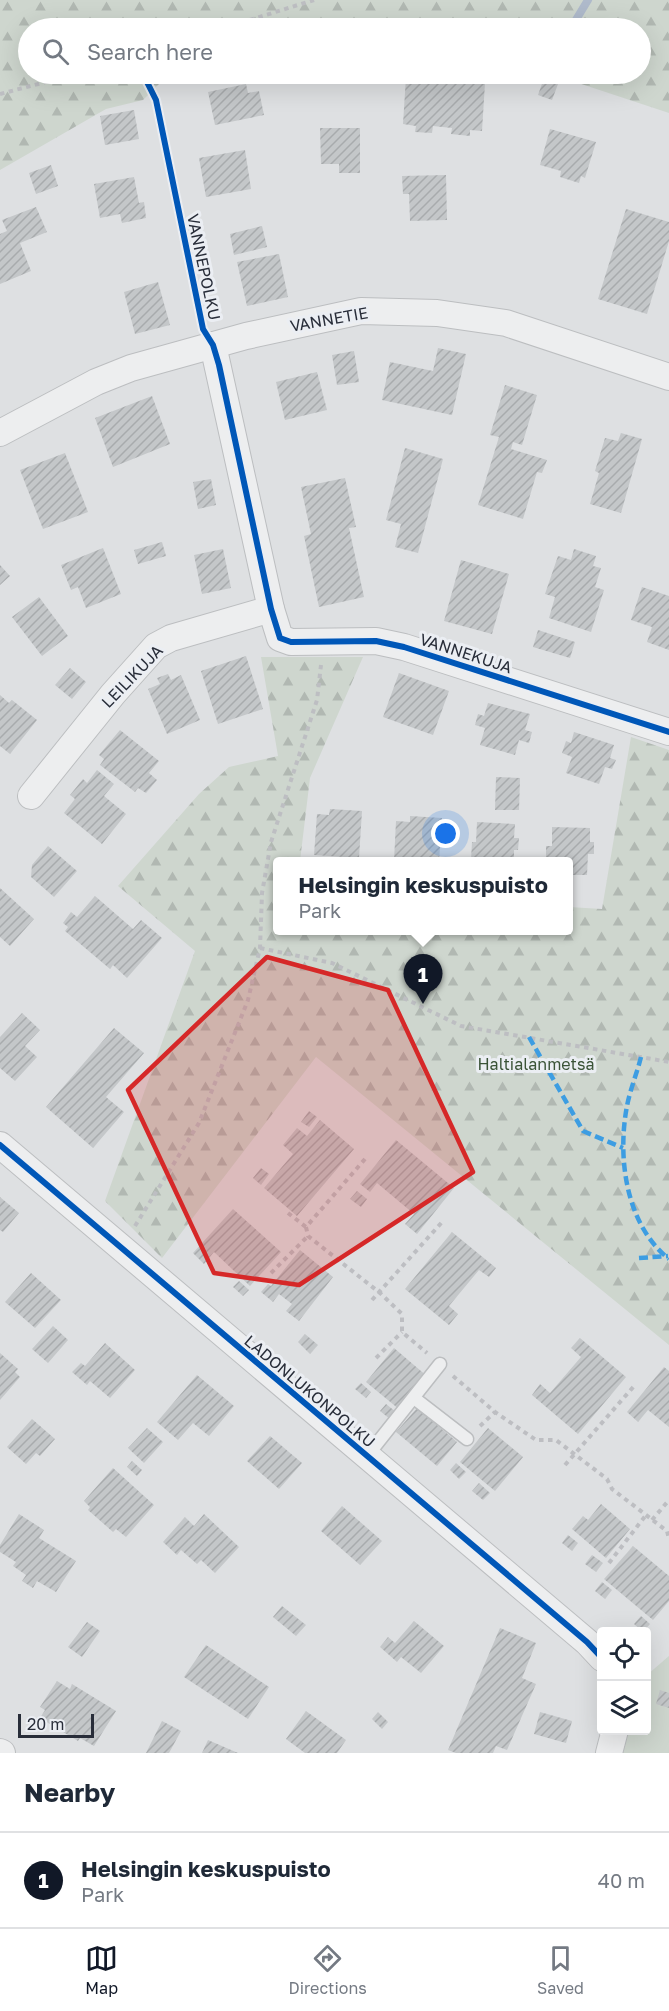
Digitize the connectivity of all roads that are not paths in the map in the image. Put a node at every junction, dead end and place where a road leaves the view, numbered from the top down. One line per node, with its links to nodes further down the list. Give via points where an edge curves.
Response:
1 (213, 345): 2 (street, VANNETIE, via 362,311 436,313 506,323); 3 (street, VANNETIE, via 96,382); 4 (street, VANNEPOLKU)
2 (669, 377)
3 (0, 433)
4 (270, 609): 5 (street, VANNEKUJA, via 280,638 291,642 376,641 404,647); 6 (street, LEILIKUJA, via 156,646)
5 (669, 732)
6 (31, 796)
7 (0, 1145): 11 (street, LADONLUKONPOLKU)
8 (440, 1364): 9 (lane)
9 (414, 1398): 10 (lane); 11 (lane)
10 (467, 1439)
11 (367, 1456): 12 (street, LADONLUKONPOLKU)
12 (597, 1653)
13 (614, 1735): 14 (street)
14 (609, 1753)

